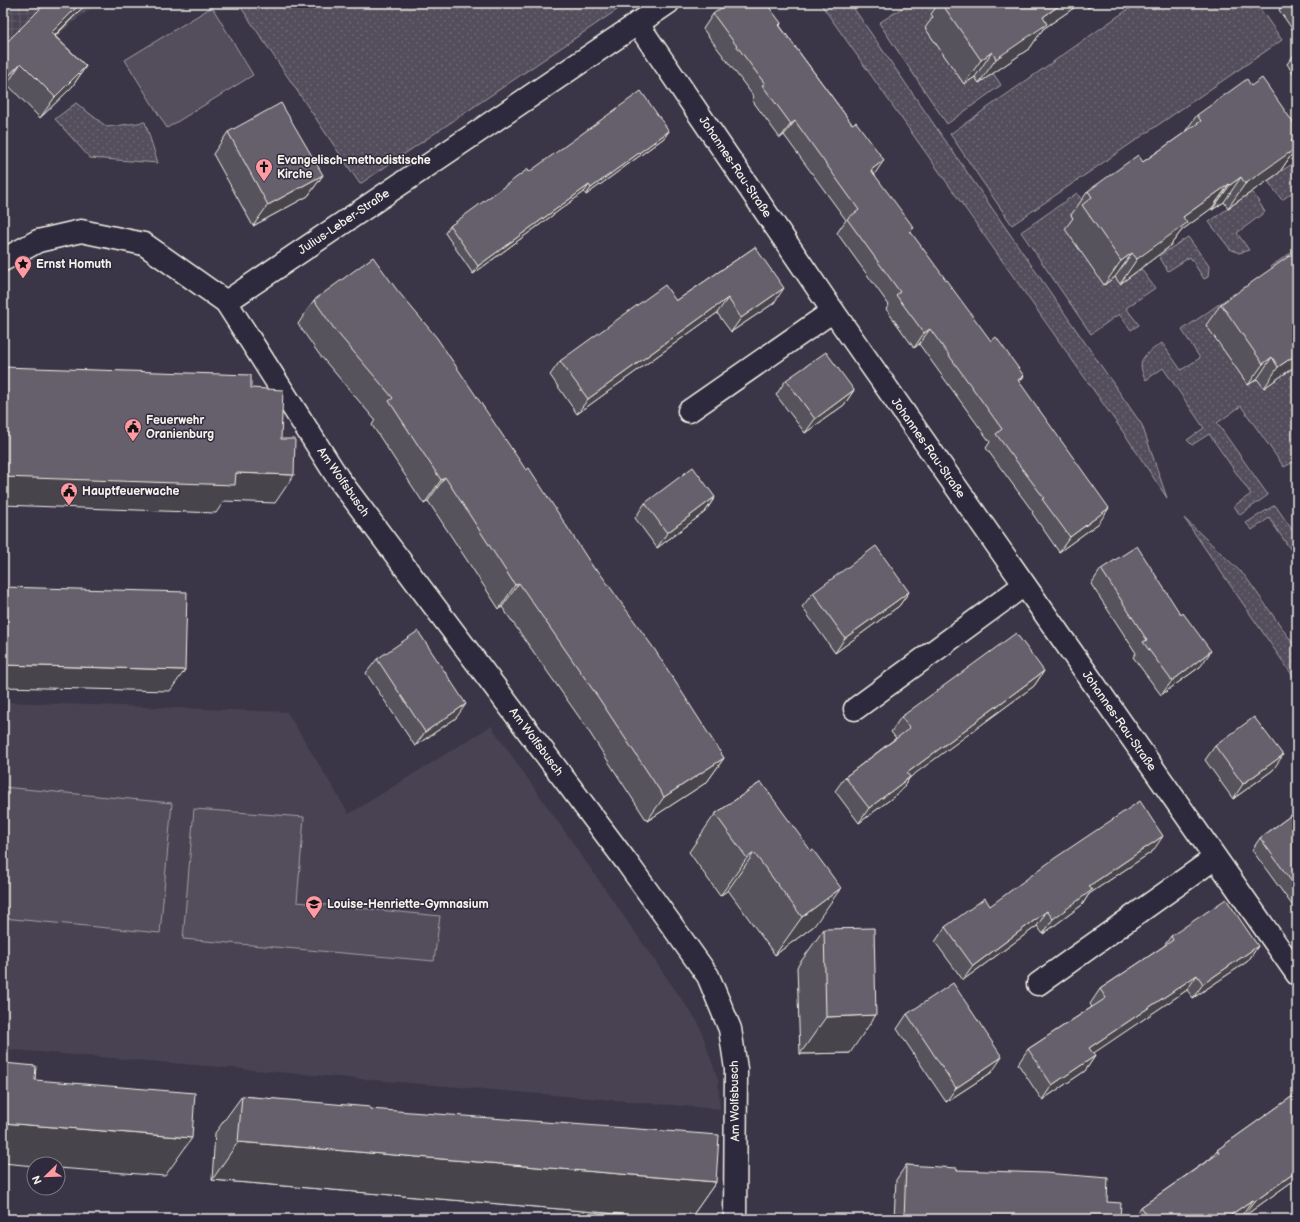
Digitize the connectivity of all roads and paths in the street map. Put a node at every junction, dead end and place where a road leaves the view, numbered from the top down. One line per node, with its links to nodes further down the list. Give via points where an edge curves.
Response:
1 (668, 3): 2 (street, Julius-Leber-Straße)
2 (637, 23): 4 (street, Julius-Leber-Straße); 5 (street, Johannes-Rau-Straße)
3 (3, 260): 4 (street, via 38,241 81,231 144,244)
4 (226, 302): 12 (street, Am Wolfsbusch, via 338,478 628,864 708,976 730,1029 736,1069)
5 (833, 311): 6 (street); 7 (street, Johannes-Rau-Straße)
6 (689, 411)
7 (1024, 585): 8 (street); 9 (street, Johannes-Rau-Straße)
8 (855, 710)
9 (1215, 858): 10 (street, Johannes-Rau-Straße); 11 (street)
10 (1297, 974)
11 (1038, 984)
12 (735, 1219)

